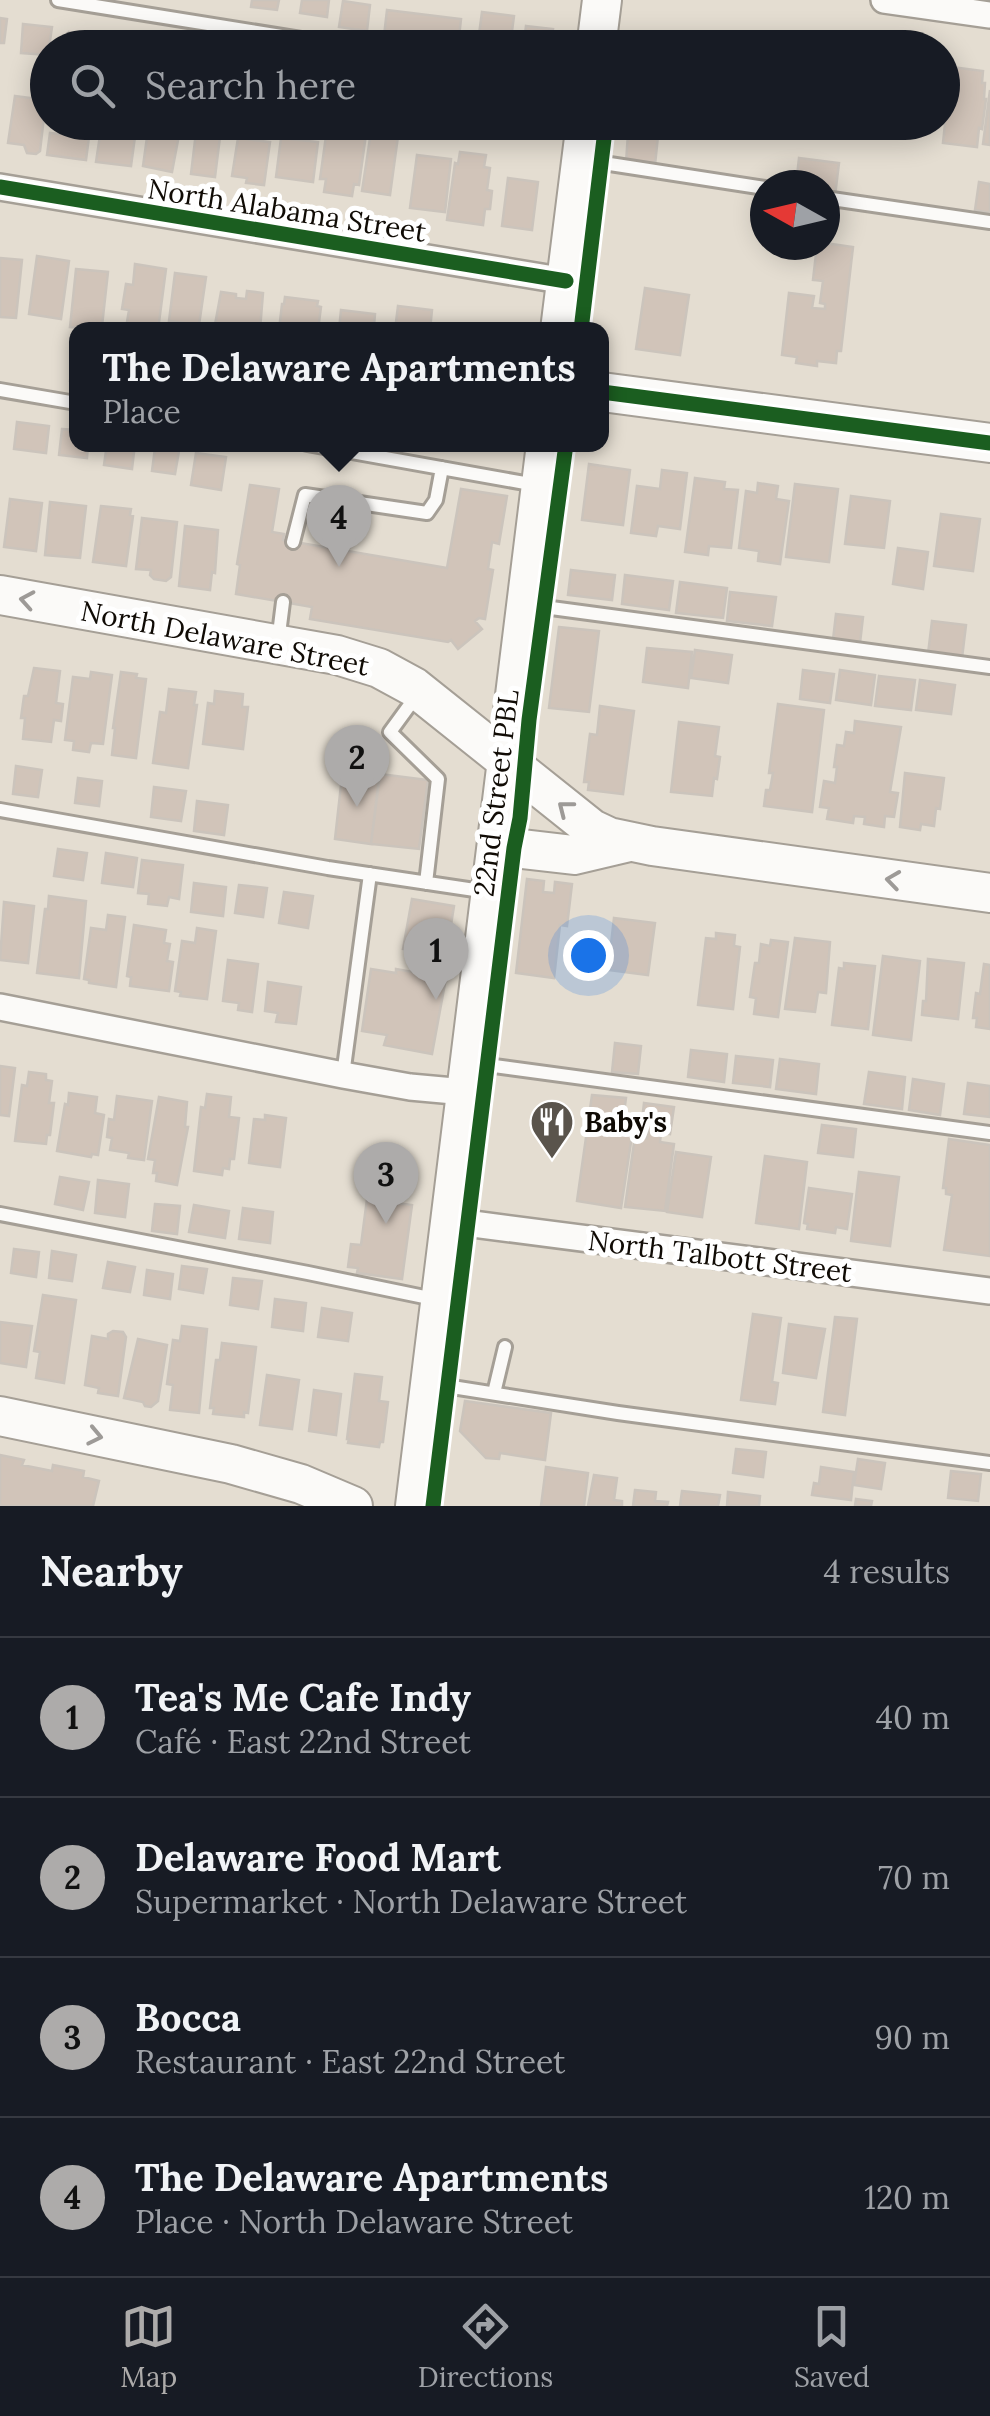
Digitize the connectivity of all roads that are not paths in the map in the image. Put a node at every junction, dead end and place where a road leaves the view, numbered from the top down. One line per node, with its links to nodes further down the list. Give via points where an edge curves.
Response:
1 (58, 0): 6 (lane)
2 (602, 0): 7 (main road)
3 (884, 0): 4 (street)
4 (933, 3): 5 (street)
5 (990, 15)
6 (245, 30)
7 (598, 30)
8 (584, 140): 9 (main road)
9 (581, 160): 10 (lane); 14 (main road)
10 (750, 186)
11 (0, 187): 14 (street, North Alabama Street)
12 (840, 200): 13 (lane)
13 (990, 222)
14 (566, 281): 15 (main road)
15 (561, 322)
16 (0, 390): 18 (lane)
17 (609, 393): 19 (main road)
18 (69, 403)
19 (990, 443)
20 (352, 452): 22 (lane)
21 (545, 452): 23 (main road)
22 (442, 468): 23 (lane); 24 (lane, via 427,513 305,495)
23 (542, 486): 27 (main road)
24 (293, 542)
25 (0, 595): 28 (main road, North Delaware Street, one-way to 25)
26 (282, 602): 28 (lane)
27 (526, 605): 29 (lane); 31 (main road)
28 (278, 644): 30 (main road, North Delaware Street, via 358,660)
29 (990, 667)
30 (420, 691): 31 (main road, North Delaware Street); 36 (lane, via 390,732 438,779)
31 (506, 762): 33 (main road, North Delaware Street, one-way to 31, via 592,829); 34 (main road)
32 (0, 810): 35 (lane)
33 (629, 842): 34 (main road, via 574,855); 38 (main road, North Delaware Street, one-way to 33)
34 (496, 846): 37 (main road)
35 (370, 874): 36 (lane); 40 (lane)
36 (426, 883): 37 (lane)
37 (490, 892): 41 (main road)
38 (990, 893)
39 (0, 1007): 40 (street)
40 (343, 1075): 41 (street, via 410,1087)
41 (467, 1078): 42 (lane); 44 (main road)
42 (990, 1133)
43 (0, 1214): 46 (lane)
44 (450, 1220): 45 (street, North Talbott Street); 46 (main road)
45 (990, 1291)
46 (440, 1300): 48 (main road)
47 (505, 1347): 49 (lane)
48 (430, 1383): 49 (lane); 53 (main road)
49 (494, 1393): 51 (lane)
50 (0, 1416): 52 (main road, one-way to 52, via 231,1464)
51 (990, 1464)
52 (353, 1506)
53 (414, 1506)

